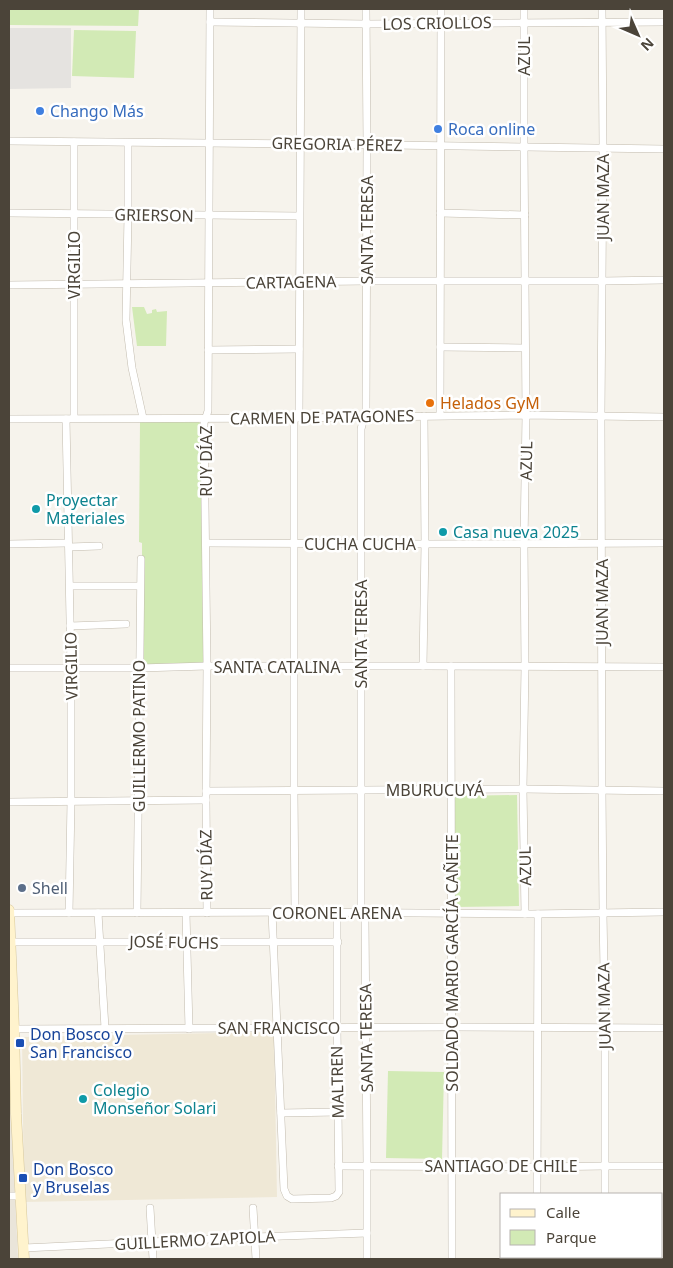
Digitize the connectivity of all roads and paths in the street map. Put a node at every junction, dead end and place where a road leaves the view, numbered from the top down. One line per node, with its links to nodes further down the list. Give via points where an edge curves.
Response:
1 (210, 9): 7 (street, RUY DÍAZ)
2 (301, 9): 11 (street)
3 (366, 9): 13 (street, SANTA TERESA)
4 (442, 9): 12 (street)
5 (524, 9): 8 (street, AZUL)
6 (602, 9): 9 (street, JUAN MAZA)
7 (210, 22): 11 (street, LOS CRIOLLOS); 17 (street, RUY DÍAZ)
8 (524, 22): 9 (street, LOS CRIOLLOS); 12 (street, LOS CRIOLLOS); 21 (street, AZUL)
9 (602, 22): 10 (street, LOS CRIOLLOS); 22 (street, JUAN MAZA)
10 (664, 22)
11 (300, 23): 13 (street, LOS CRIOLLOS); 18 (street)
12 (441, 23): 13 (street, LOS CRIOLLOS); 20 (street)
13 (366, 24): 19 (street, SANTA TERESA)
14 (9, 141): 15 (street, GREGORIA PÉREZ)
15 (74, 142): 16 (street, GREGORIA PÉREZ); 26 (street, VIRGILIO)
16 (128, 143): 17 (street, GREGORIA PÉREZ); 27 (street)
17 (209, 143): 18 (street, GREGORIA PÉREZ); 28 (street, RUY DÍAZ)
18 (299, 143): 19 (street, GREGORIA PÉREZ); 30 (street)
19 (367, 145): 20 (street, GREGORIA PÉREZ); 31 (street, SANTA TERESA)
20 (441, 145): 21 (street, GREGORIA PÉREZ); 25 (street)
21 (524, 147): 22 (street, GREGORIA PÉREZ); 29 (street, AZUL)
22 (603, 148): 23 (street, GREGORIA PÉREZ); 35 (street, JUAN MAZA)
23 (664, 149)
24 (9, 213): 26 (street, GRIERSON)
25 (440, 213): 29 (street); 33 (street)
26 (74, 214): 27 (street, GRIERSON); 37 (street, VIRGILIO)
27 (128, 215): 28 (street, GRIERSON); 39 (street)
28 (209, 215): 30 (street, GRIERSON); 38 (street, RUY DÍAZ)
29 (525, 215): 34 (street, AZUL)
30 (299, 216): 36 (street)
31 (367, 280): 33 (street, CARTAGENA); 36 (street, CARTAGENA); 47 (street, SANTA TERESA)
32 (664, 280): 35 (street, CARTAGENA)
33 (441, 281): 34 (street, CARTAGENA); 41 (street)
34 (525, 281): 35 (street, CARTAGENA); 42 (street, AZUL)
35 (602, 281): 49 (street, JUAN MAZA)
36 (300, 282): 38 (street, CARTAGENA); 43 (street)
37 (74, 283): 39 (street, CARTAGENA); 40 (street, CARTAGENA); 51 (street, VIRGILIO)
38 (209, 283): 39 (street, CARTAGENA); 44 (street, RUY DÍAZ)
39 (126, 284): 52 (street, via 126,320 132,368)
40 (9, 285)
41 (440, 347): 42 (street); 45 (street)
42 (525, 348): 46 (street, AZUL)
43 (299, 349): 44 (street); 54 (street)
44 (208, 350): 53 (street, RUY DÍAZ)
45 (440, 415): 46 (street, CARMEN DE PATAGONES); 48 (street, CARMEN DE PATAGONES)
46 (526, 415): 49 (street, CARMEN DE PATAGONES); 62 (street, AZUL)
47 (365, 416): 48 (street, CARMEN DE PATAGONES); 54 (street, CARMEN DE PATAGONES); 60 (street, SANTA TERESA, via 361,429)
48 (424, 416): 61 (street)
49 (601, 416): 50 (street, CARMEN DE PATAGONES); 63 (street, JUAN MAZA)
50 (664, 417)
51 (70, 418): 52 (street, CARMEN DE PATAGONES); 55 (street, CARMEN DE PATAGONES); 64 (street, VIRGILIO)
52 (143, 418): 53 (street, CARMEN DE PATAGONES)
53 (206, 418): 54 (street, CARMEN DE PATAGONES); 56 (street, RUY DÍAZ)
54 (296, 418): 59 (street)
55 (9, 419)
56 (206, 543): 59 (street, CUCHA CUCHA); 71 (street, RUY DÍAZ)
57 (664, 543): 63 (street, CUCHA CUCHA)
58 (9, 544): 64 (street)
59 (293, 544): 60 (street, CUCHA CUCHA); 72 (street)
60 (361, 544): 61 (street, CUCHA CUCHA); 78 (street, SANTA TERESA)
61 (425, 544): 62 (street, CUCHA CUCHA); 73 (street)
62 (524, 544): 63 (street, CUCHA CUCHA); 75 (street, AZUL)
63 (601, 544): 76 (street, JUAN MAZA)
64 (69, 545): 65 (street); 67 (street, VIRGILIO)
65 (99, 546)
66 (141, 559): 68 (street, GUILLERMO PATINO)
67 (70, 586): 68 (street); 70 (street, VIRGILIO)
68 (140, 586): 81 (street, GUILLERMO PATINO)
69 (126, 624): 70 (street)
70 (70, 626): 80 (street, VIRGILIO)
71 (208, 666): 72 (street, SANTA CATALINA); 81 (street, SANTA CATALINA); 86 (street, RUY DÍAZ)
72 (294, 666): 78 (street, SANTA CATALINA); 87 (street)
73 (423, 666): 74 (street, SANTA CATALINA); 78 (street, SANTA CATALINA)
74 (451, 666): 75 (street, SANTA CATALINA); 85 (street, SOLDADO MARIO GARCÍA CAÑETE)
75 (524, 666): 76 (street, SANTA CATALINA); 82 (street, AZUL)
76 (602, 666): 77 (street, SANTA CATALINA); 83 (street, JUAN MAZA)
77 (664, 666)
78 (362, 667): 84 (street, SANTA TERESA)
79 (9, 668): 80 (street, SANTA CATALINA)
80 (71, 668): 81 (street, SANTA CATALINA); 91 (street, VIRGILIO)
81 (140, 668): 89 (street, GUILLERMO PATINO)
82 (523, 789): 83 (street, MBURUCUYÁ); 85 (street, MBURUCUYÁ); 106 (street, AZUL)
83 (602, 789): 88 (street, MBURUCUYÁ); 104 (street, JUAN MAZA)
84 (361, 790): 85 (street, MBURUCUYÁ); 87 (street, MBURUCUYÁ); 103 (street, SANTA TERESA)
85 (451, 790): 105 (street, SOLDADO MARIO GARCÍA CAÑETE)
86 (206, 791): 87 (street, MBURUCUYÁ); 90 (street, RUY DÍAZ)
87 (294, 791): 95 (street)
88 (664, 791)
89 (139, 800): 90 (street); 91 (street); 99 (street, GUILLERMO PATINO)
90 (206, 800): 101 (street, RUY DÍAZ)
91 (71, 801): 92 (street); 97 (street, VIRGILIO)
92 (9, 802)
93 (9, 912): 97 (street, CORONEL ARENA); 109 (main road)
94 (272, 912): 95 (street, CORONEL ARENA); 101 (street, CORONEL ARENA); 112 (street)
95 (295, 912): 102 (street, CORONEL ARENA)
96 (664, 912): 104 (street, CORONEL ARENA)
97 (69, 913): 98 (street, CORONEL ARENA)
98 (98, 913): 99 (street, CORONEL ARENA); 108 (street)
99 (137, 913): 100 (street, CORONEL ARENA)
100 (186, 913): 101 (street, CORONEL ARENA); 111 (street)
101 (207, 913)
102 (337, 913): 103 (street, CORONEL ARENA); 110 (street, MALTREN)
103 (362, 913): 105 (street, CORONEL ARENA); 118 (street, SANTA TERESA, via 365,920)
104 (603, 913): 107 (street, CORONEL ARENA); 120 (street, JUAN MAZA)
105 (451, 914): 106 (street, CORONEL ARENA); 114 (street, SOLDADO MARIO GARCÍA CAÑETE)
106 (525, 914): 107 (street, CORONEL ARENA)
107 (538, 914): 119 (street)
108 (100, 941): 109 (street, JOSÉ FUCHS); 111 (street, JOSÉ FUCHS); 115 (street)
109 (11, 942): 113 (main road)
110 (338, 942): 112 (street, JOSÉ FUCHS); 117 (street, MALTREN)
111 (187, 943): 112 (street, JOSÉ FUCHS); 123 (street)
112 (274, 943): 116 (street)
113 (11, 998): 122 (main road)
114 (452, 1027): 118 (street, SAN FRANCISCO); 119 (street, SAN FRANCISCO); 130 (street, SOLDADO MARIO GARCÍA CAÑETE)
115 (106, 1028): 122 (street, SAN FRANCISCO); 123 (street, SAN FRANCISCO)
116 (277, 1028): 117 (street, SAN FRANCISCO); 123 (street, SAN FRANCISCO); 126 (street)
117 (337, 1028): 118 (street, SAN FRANCISCO); 125 (street, MALTREN)
118 (366, 1028): 128 (street, SANTA TERESA)
119 (537, 1028): 120 (street, SAN FRANCISCO); 133 (street)
120 (605, 1028): 121 (street, SAN FRANCISCO); 131 (street, JUAN MAZA)
121 (664, 1028)
122 (14, 1029): 124 (main road)
123 (189, 1029)
124 (12, 1045): 127 (main road)
125 (338, 1112): 126 (street); 129 (street, MALTREN)
126 (281, 1113): 129 (street, MALTREN, via 287,1196 292,1199 336,1196)
127 (12, 1114): 137 (main road)
128 (367, 1165): 129 (street, SANTIAGO DE CHILE); 130 (street, SANTIAGO DE CHILE); 140 (street, SANTA TERESA)
129 (338, 1166)
130 (452, 1166): 133 (street, SANTIAGO DE CHILE); 148 (street, SOLDADO MARIO GARCÍA CAÑETE)
131 (605, 1166): 132 (street, SANTIAGO DE CHILE); 133 (street, SANTIAGO DE CHILE); 135 (street, JUAN MAZA)
132 (664, 1166)
133 (537, 1168): 134 (street)
134 (537, 1193)
135 (605, 1193)
136 (9, 1196): 137 (street)
137 (20, 1196): 143 (main road)
138 (150, 1208): 142 (street)
139 (253, 1208): 141 (street)
140 (367, 1233): 141 (street, GUILLERMO ZAPIOLA); 147 (street, SANTA TERESA)
141 (255, 1237): 142 (street, GUILLERMO ZAPIOLA); 146 (street)
142 (153, 1241): 143 (street, GUILLERMO ZAPIOLA); 145 (street)
143 (24, 1248): 144 (main road)
144 (24, 1259)
145 (153, 1259)
146 (256, 1259)
147 (367, 1259)
148 (452, 1259)

